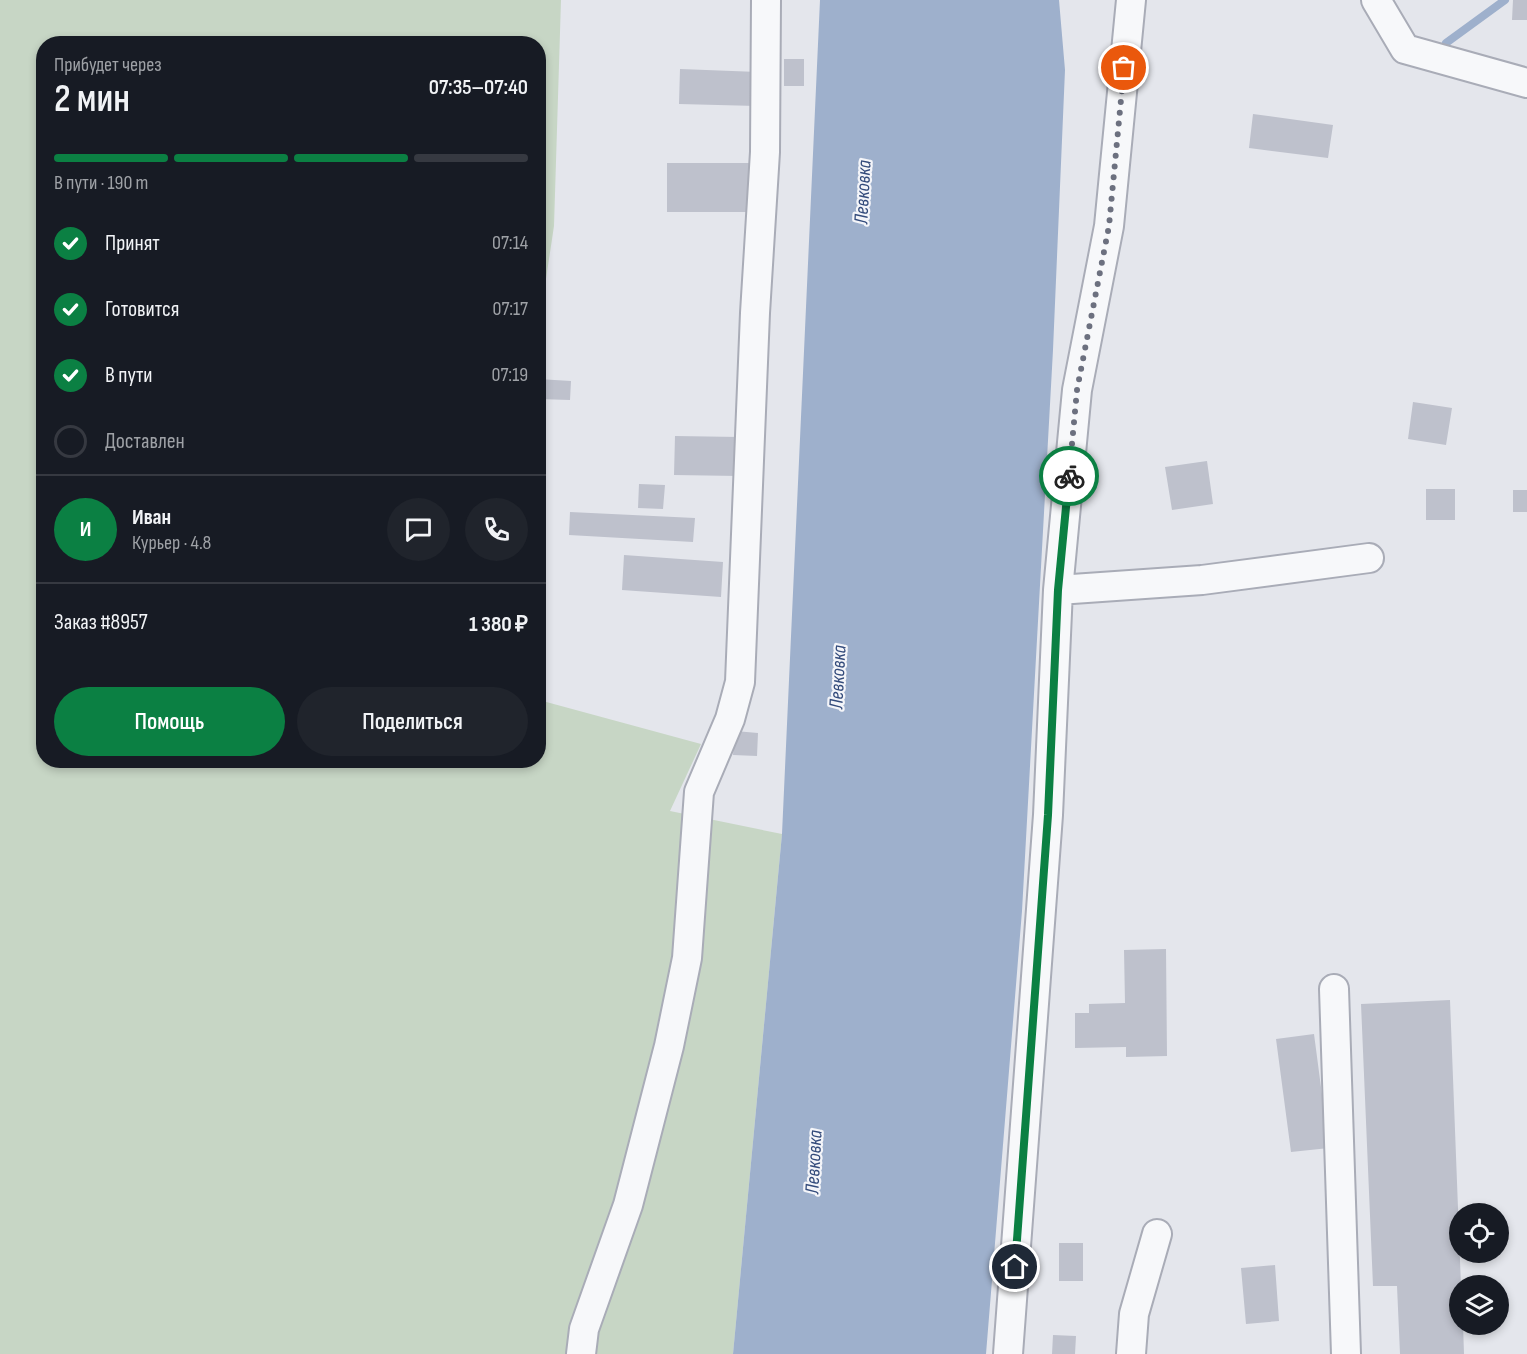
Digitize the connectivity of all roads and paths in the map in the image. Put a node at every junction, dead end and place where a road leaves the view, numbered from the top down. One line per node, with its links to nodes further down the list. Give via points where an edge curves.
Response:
1 (766, 0): 9 (street, via 765,152 740,682 730,719 699,792 687,958 669,1046 628,1205 584,1329)
2 (1131, 0): 6 (street, via 1109,226 1077,390)
3 (1376, 0): 4 (street, via 1405,49)
4 (1527, 83)
5 (1369, 558): 6 (street, via 1202,580)
6 (1058, 590): 10 (street, via 1048,815)
7 (1334, 989): 12 (street)
8 (1158, 1234): 11 (street, via 1134,1314)
9 (581, 1354)
10 (1008, 1354)
11 (1131, 1354)
12 (1346, 1354)

